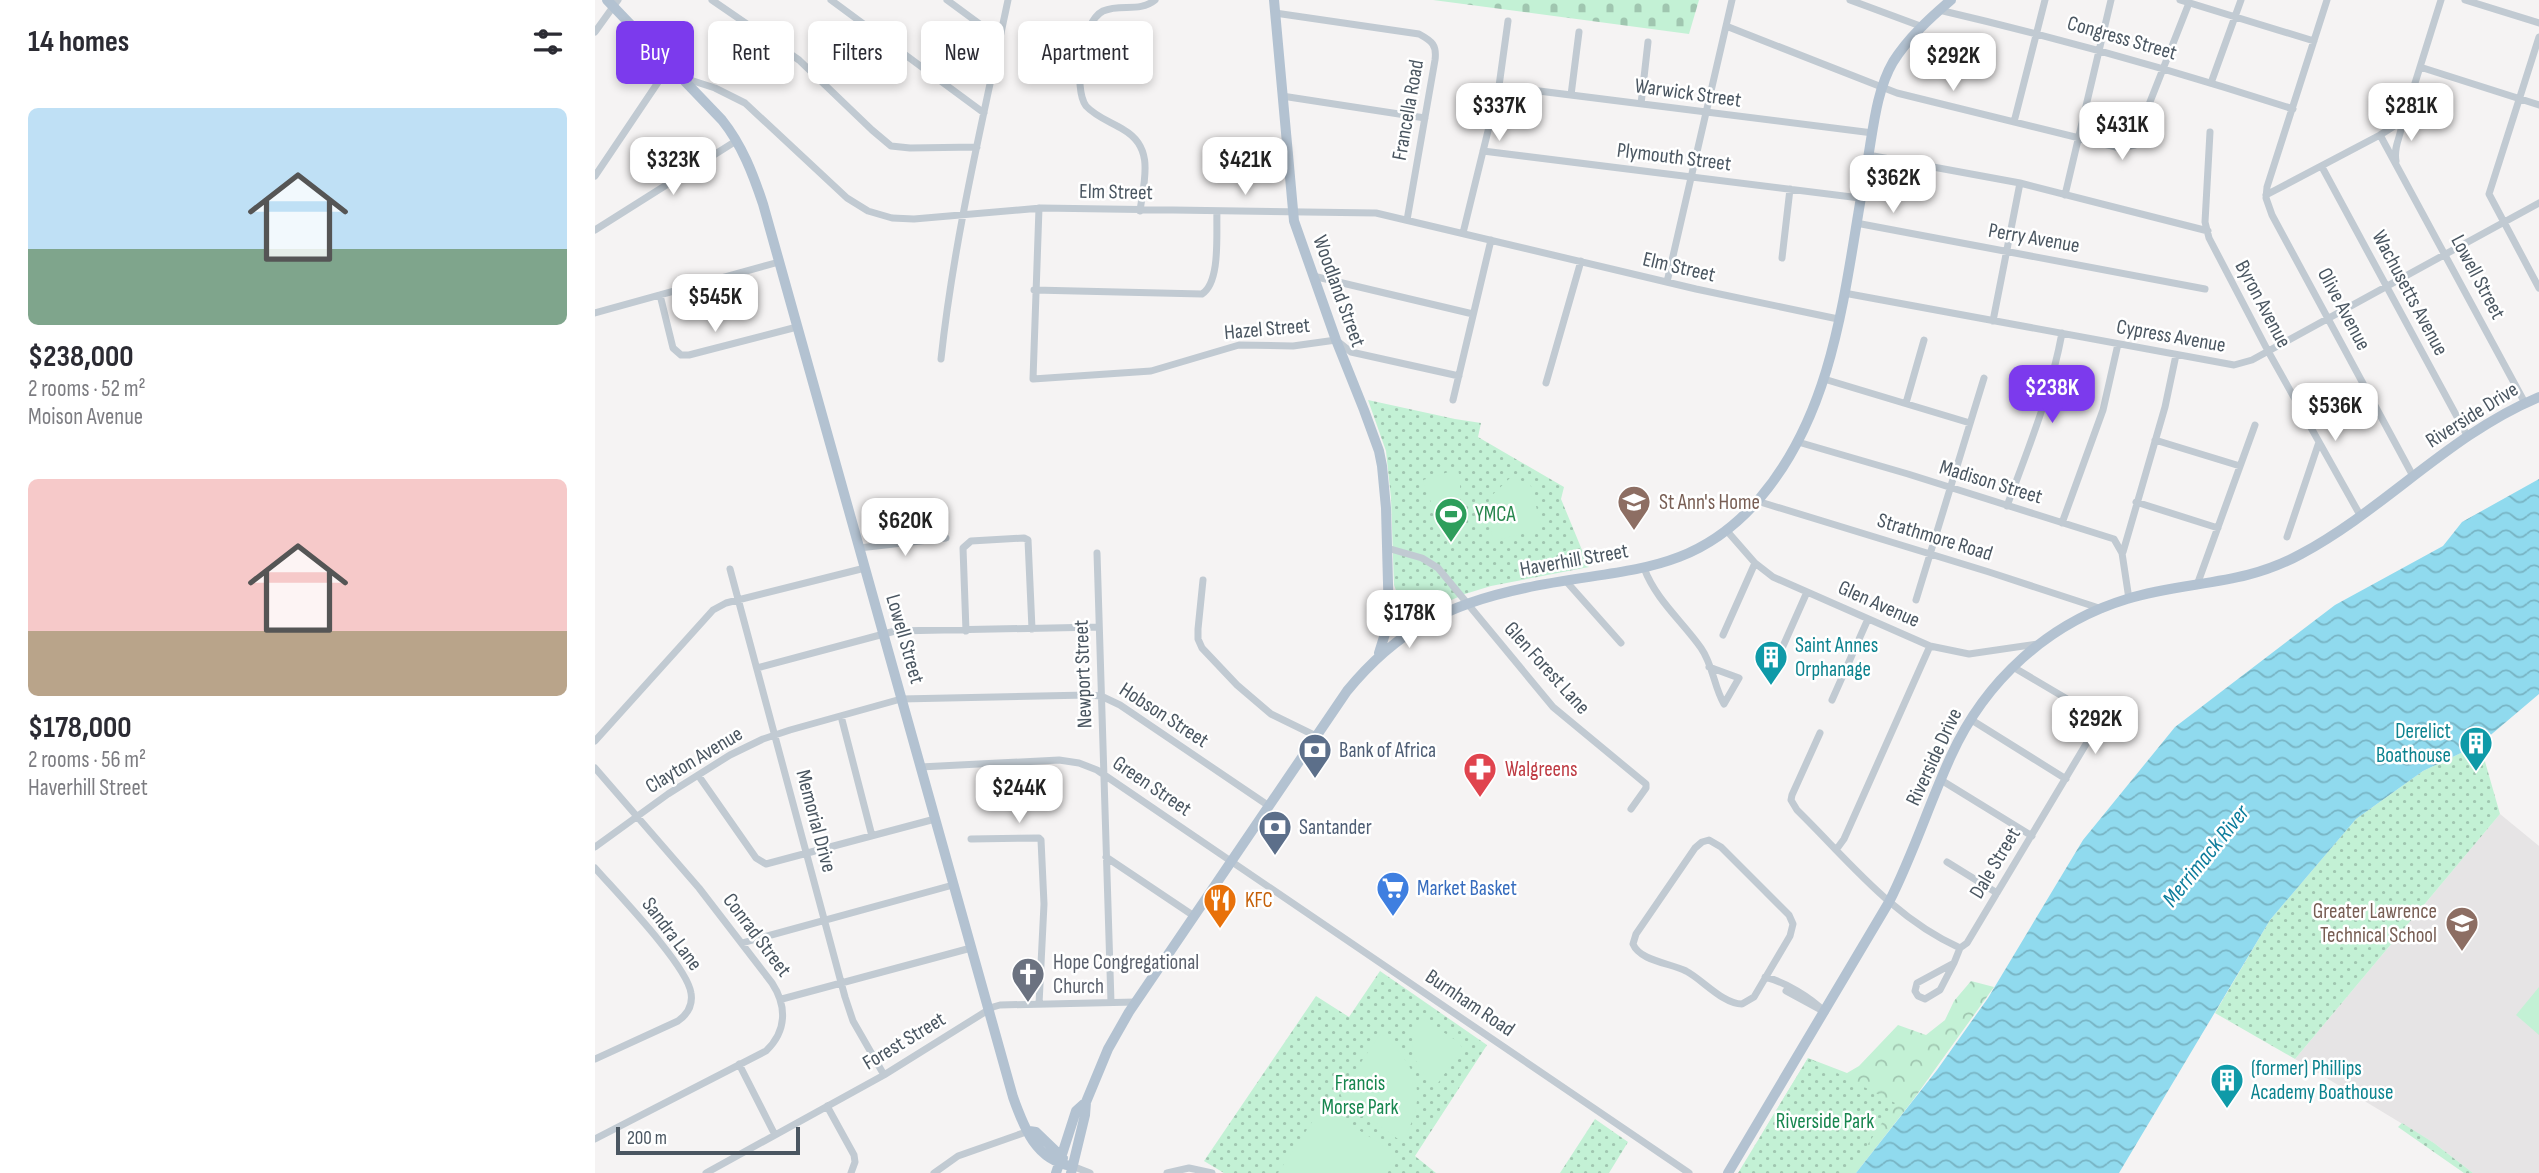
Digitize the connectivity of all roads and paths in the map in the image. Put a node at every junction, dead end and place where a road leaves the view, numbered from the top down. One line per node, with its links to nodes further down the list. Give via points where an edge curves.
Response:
1 (712, 0): 63 (street, via 799,60 891,146)
2 (831, 0): 53 (street)
3 (947, 0): 25 (street)
4 (1008, 0): 26 (street)
5 (1155, 0): 77 (street, via 1142,8 1107,10 1095,17 1087,33 1080,73 1080,95 1086,106 1129,133 1144,153)
6 (1274, 0): 22 (main road, Woodland Street)
7 (1732, 0): 29 (street)
8 (1850, 0): 20 (street)
9 (1876, 0): 20 (street)
10 (1951, 0): 21 (main road, Haverhill Street)
11 (2045, 0): 33 (street)
12 (2111, 0): 37 (street)
13 (2181, 0): 19 (street)
14 (2241, 0): 23 (street)
15 (2327, 0): 35 (street)
16 (2441, 0): 39 (street)
17 (2465, 0): 28 (street)
18 (612, 2): 24 (main road, Lowell Street); 31 (street)
19 (2189, 3): 23 (street); 38 (street)
20 (1875, 9): 30 (street)
21 (1939, 10): 30 (main road, Haverhill Street); 33 (street, Congress Street)
22 (1275, 13): 48 (main road, Woodland Street); 55 (street, Francella Road, via 1419,34 1433,42 1436,52)
23 (2235, 17): 35 (street); 41 (street)
24 (629, 21)
25 (976, 21)
26 (1004, 21)
27 (1509, 21): 45 (street)
28 (2539, 23)
29 (1726, 26): 46 (street); 54 (street)
30 (1923, 26): 46 (main road, Haverhill Street, via 1893,63)
31 (595, 32)
32 (1579, 32): 47 (street)
33 (2037, 33): 37 (street, Congress Street); 57 (street)
34 (2539, 37): 49 (street)
35 (2314, 41): 52 (street)
36 (1648, 42): 50 (street)
37 (2099, 49): 38 (street, Congress Street); 61 (street)
38 (2163, 67): 41 (street, Congress Street); 61 (street, via 2135,145 2120,148)
39 (2420, 67): 49 (street); 56 (street)
40 (694, 82): 80 (street, Elm Street, via 745,103 836,188 869,211 903,219)
41 (2211, 83): 52 (street, Congress Street)
42 (657, 84): 68 (street)
43 (687, 84): 62 (main road, Lowell Street)
44 (990, 84): 53 (street)
45 (1499, 86): 47 (street, Warwick Street); 64 (street)
46 (1884, 87): 57 (street); 59 (main road, Haverhill Street)
47 (1570, 95): 50 (street, Warwick Street)
48 (1282, 96): 55 (street); 79 (main road, Woodland Street)
49 (2518, 98): 51 (street); 82 (street, via 2489,194)
50 (1641, 104): 54 (street, Warwick Street)
51 (2539, 105)
52 (2293, 109): 73 (street)
53 (984, 113): 63 (street)
54 (1706, 113): 59 (street, Warwick Street); 69 (street)
55 (1425, 118): 81 (street, Francella Road)
56 (2402, 121): 60 (street); 67 (street, via 2395,146)
57 (2014, 122): 61 (street)
58 (2210, 132): 85 (street, Byron Avenue)
59 (1873, 133): 65 (main road, Haverhill Street)
60 (2381, 135): 66 (street); 67 (street, Lowell Street)
61 (2078, 139): 72 (street)
62 (736, 141): 84 (street); 92 (main road, Lowell Street, via 756,184)
63 (977, 147): 80 (street)
64 (1483, 150): 69 (street, Plymouth Street); 86 (street)
65 (1868, 155): 70 (street); 74 (main road, Haverhill Street)
66 (2322, 167): 73 (street); 95 (street, Wachusetts Avenue)
67 (2398, 168): 89 (street, Lowell Street)
68 (595, 176)
69 (1691, 177): 71 (street, Plymouth Street); 94 (street)
70 (2020, 184): 72 (street); 88 (street)
71 (1790, 190): 74 (street, Plymouth Street); 90 (street)
72 (2065, 195): 85 (street)
73 (2266, 195): 103 (street, Olive Avenue, via 2272,215)
74 (1860, 198): 83 (main road, Haverhill Street)
75 (2539, 203): 82 (street, Cypress Avenue)
76 (1039, 208): 77 (street, Elm Street); 80 (street, Elm Street); 98 (street)
77 (1140, 211): 78 (street, Elm Street)
78 (1217, 211): 79 (street, Elm Street); 98 (street, via 1214,276 1202,294)
79 (1293, 212): 81 (street, Elm Street, via 1359,212); 93 (main road, Woodland Street)
80 (963, 214): 113 (street)
81 (1407, 220): 86 (street, Elm Street)
82 (2503, 222): 89 (street, Cypress Avenue); 96 (street)
83 (1856, 223): 88 (street, Perry Avenue); 99 (main road, Haverhill Street)
84 (595, 230)
85 (2207, 232): 111 (street, Byron Avenue)
86 (1463, 233): 87 (street, Elm Street)
87 (1491, 240): 91 (street, Elm Street); 102 (street)
88 (2007, 250): 97 (street, Perry Avenue); 105 (street)
89 (2445, 256): 95 (street, Cypress Avenue); 121 (street, Lowell Street)
90 (1782, 258)
91 (1581, 261): 94 (street, Elm Street); 117 (street)
92 (779, 262): 100 (street); 106 (main road, Lowell Street)
93 (1313, 276): 102 (street); 108 (main road, Woodland Street)
94 (1667, 282): 104 (street, Elm Street)
95 (2387, 287): 103 (street, Cypress Avenue); 124 (street, Wachusetts Avenue)
96 (2539, 288)
97 (2205, 289)
98 (1034, 290): 108 (street, Hazel Street, via 1033,379 1151,371 1239,345 1293,346)
99 (1844, 293): 104 (main road, Haverhill Street); 105 (street, Cypress Avenue)
100 (660, 295): 101 (street); 106 (street, via 673,348 681,355)
101 (595, 313)
102 (1473, 314): 114 (street)
103 (2329, 318): 111 (street, Cypress Avenue); 129 (street, Olive Avenue)
104 (1838, 319): 116 (main road, Haverhill Street)
105 (1993, 321): 107 (street, Cypress Avenue)
106 (797, 327): 140 (main road, Lowell Street)
107 (2061, 334): 110 (street, Cypress Avenue); 133 (street, via 2056,368)
108 (1336, 340): 114 (street, Hazel Street, via 1351,352); 141 (main road, Woodland Street, via 1379,451)
109 (1924, 340): 120 (street)
110 (2118, 344): 112 (street, Cypress Avenue); 135 (street, via 2103,410)
111 (2268, 351): 112 (street, Cypress Avenue, via 2234,365); 127 (street, Byron Avenue)
112 (2176, 355): 125 (street)
113 (941, 359)
114 (1459, 376): 119 (street)
115 (1984, 378): 122 (street)
116 (1824, 379): 120 (street); 126 (main road, Haverhill Street)
117 (1546, 383)
118 (2539, 397): 121 (main road, Riverside Drive)
119 (1453, 400)
120 (1906, 403): 122 (street)
121 (2525, 403): 124 (main road, Riverside Drive)
122 (1970, 423): 130 (street)
123 (2255, 425): 128 (street)
124 (2468, 437): 129 (main road, Riverside Drive)
125 (2155, 440): 128 (street); 132 (street)
126 (1798, 442): 130 (street, Madison Street); 131 (main road, Haverhill Street)
127 (2319, 442): 134 (street, Byron Avenue); 138 (street)
128 (2240, 466): 136 (street)
129 (2413, 476): 134 (main road, Riverside Drive)
130 (1950, 489): 133 (street, Madison Street); 144 (street)
131 (1757, 501): 137 (main road, Haverhill Street); 144 (street, Strathmore Road)
132 (2136, 502): 136 (street); 142 (street)
133 (2007, 506): 135 (street, Madison Street)
134 (2360, 515): 151 (main road, Riverside Drive, via 2287,562 2246,577)
135 (2063, 523): 142 (street, Madison Street, via 2114,539)
136 (2218, 528): 151 (street)
137 (1727, 531): 145 (street, Glen Avenue); 147 (main road, Haverhill Street, via 1689,555)
138 (2287, 537)
139 (946, 538): 140 (street)
140 (859, 548): 146 (main road, Lowell Street)
141 (1387, 548): 152 (main road, Woodland Street); 157 (street, via 1433,564)
142 (2122, 553): 154 (street)
143 (1097, 554): 163 (street, Newport Street)
144 (1930, 554): 156 (street); 158 (street, Strathmore Road)
145 (1755, 563): 153 (street, Glen Avenue); 167 (street)
146 (865, 568): 155 (street); 166 (main road, Lowell Street)
147 (1644, 568): 150 (main road, Haverhill Street); 173 (street, via 1655,591 1703,651)
148 (730, 569): 155 (street, Memorial Drive)
149 (1203, 580): 184 (street, via 1198,639 1202,648 1271,714)
150 (1565, 580): 157 (main road, Haverhill Street); 169 (street)
151 (2197, 586): 154 (main road, Riverside Drive)
152 (1388, 589): 159 (main road, Woodland Street); 161 (main road, Woodland Street)
153 (1807, 592): 160 (street, Glen Avenue); 176 (street)
154 (2129, 598): 158 (main road, Riverside Drive)
155 (738, 600): 175 (street, Memorial Drive); 185 (street, via 707,616)
156 (1916, 600)
157 (1469, 604): 162 (main road, Haverhill Street); 193 (street, Glen Forest Lane, via 1553,707 1646,784)
158 (2102, 609): 170 (main road, Riverside Drive)
159 (1398, 610): 162 (main road); 168 (main road, Woodland Street)
160 (1868, 619): 171 (street, Glen Avenue); 179 (street)
161 (1389, 621): 168 (main road); 172 (main road, Woodland Street)
162 (1428, 621): 168 (main road, Haverhill Street)
163 (1099, 627): 164 (street); 177 (street, Newport Street)
164 (1032, 629): 165 (street); 165 (street, via 1028,540 983,540 963,548)
165 (966, 631): 166 (street)
166 (883, 633): 175 (street); 178 (main road, Lowell Street)
167 (1723, 635)
168 (1402, 636): 172 (main road, Haverhill Street)
169 (1621, 643)
170 (2039, 643): 171 (street, Glen Avenue, via 1969,654); 174 (main road, Riverside Drive)
171 (1930, 646): 200 (street)
172 (1377, 657): 184 (main road, Haverhill Street)
173 (1709, 667): 173 (street, via 1716,688 1724,704 1739,678)
174 (2013, 667): 181 (main road, Riverside Drive); 190 (street, Dale Street, via 2101,719)
175 (757, 668): 183 (street, Memorial Drive)
176 (1772, 671)
177 (1101, 696): 178 (street, Hobson Street); 188 (street, Newport Street); 192 (street, Hobson Street)
178 (901, 699): 180 (street, Clayton Avenue); 186 (main road, Lowell Street)
179 (1832, 701)
180 (841, 716): 183 (street, Clayton Avenue); 196 (street)
181 (1970, 719): 190 (street); 191 (main road, Riverside Drive)
182 (1820, 733): 200 (street, via 1791,800)
183 (775, 735): 189 (street, Clayton Avenue, via 746,746); 201 (street, Memorial Drive)
184 (1317, 736): 192 (main road, Haverhill Street)
185 (595, 741)
186 (920, 767): 188 (street, Green Street, via 1059,760 1085,764); 195 (main road, Lowell Street)
187 (595, 768): 194 (street, Conrad Street)
188 (1104, 774): 202 (street, Newport Street); 203 (street, Green Street)
189 (698, 775): 194 (street, Clayton Avenue); 201 (street, via 761,862)
190 (2066, 779): 197 (street, Dale Street)
191 (1941, 780): 197 (street); 208 (main road, Riverside Drive)
192 (1269, 806): 203 (main road, Haverhill Street)
193 (1631, 809)
194 (637, 816): 199 (street, Clayton Avenue); 211 (street, Conrad Street)
195 (935, 819): 196 (street); 206 (main road, Lowell Street)
196 (872, 836): 201 (street)
197 (2032, 836): 207 (street, Dale Street)
198 (971, 839): 220 (street, via 1039,838 1042,844)
199 (595, 847)
200 (1836, 850): 208 (street)
201 (806, 854): 210 (street, Memorial Drive)
202 (1106, 858): 209 (street); 218 (street, Newport Street)
203 (1231, 861): 209 (main road, Haverhill Street); 239 (street, Burnham Road)
204 (1947, 862): 207 (street)
205 (595, 868): 223 (street, Sandra Lane, via 659,942 691,995 687,1014 678,1021)
206 (953, 884): 210 (street); 212 (main road, Lowell Street)
207 (1997, 893): 213 (street, Dale Street, via 1968,943)
208 (1889, 902): 213 (street); 222 (main road, Riverside Drive)
209 (1194, 916): 219 (main road, Haverhill Street)
210 (824, 920): 211 (street); 216 (street, Memorial Drive)
211 (742, 943): 217 (street, Conrad Street)
212 (971, 948): 216 (street); 221 (main road, Lowell Street)
213 (1960, 948): 214 (street, Dale Street)
214 (1954, 963): 214 (street, Dale Street, via 1937,993 1925,999 1916,995 1918,982)
215 (1765, 976): 215 (street, via 1791,933 1792,921 1721,847 1709,840 1702,842 1636,934 1634,948 1683,970 1738,1004 1751,1000); 222 (street)
216 (841, 983): 217 (street); 225 (street, Memorial Drive, via 853,1021)
217 (782, 999): 224 (street, Conrad Street, via 784,1010 772,1045)
218 (1111, 1002): 219 (street, Forest Street); 220 (street, Forest Street)
219 (1135, 1002): 226 (main road, Haverhill Street, via 1108,1049)
220 (1039, 1004): 221 (street, Forest Street, via 1000,1005)
221 (988, 1010): 225 (street, Forest Street); 228 (main road, Lowell Street, via 1013,1097)
222 (1825, 1012): 240 (main road, Riverside Drive)
223 (595, 1059)
224 (739, 1065): 229 (street); 230 (street, Conrad Street)
225 (884, 1075): 227 (street, Forest Street)
226 (1086, 1102): 231 (main road, Haverhill Street, via 1076,1111); 232 (main road, Haverhill Street)
227 (827, 1106): 229 (street, Forest Street); 234 (street, via 854,1155)
228 (1029, 1131): 231 (main road, Lowell Street, via 1035,1146); 235 (street, via 958,1156)
229 (775, 1135): 233 (street, Forest Street)
230 (595, 1139)
231 (1058, 1164): 232 (main road)
232 (1072, 1169): 236 (street)
233 (706, 1173)
234 (851, 1173)
235 (934, 1173)
236 (1090, 1173)
237 (1167, 1173): 238 (street, via 1189,1168)
238 (1212, 1173)
239 (1689, 1173)
240 (1728, 1173)

